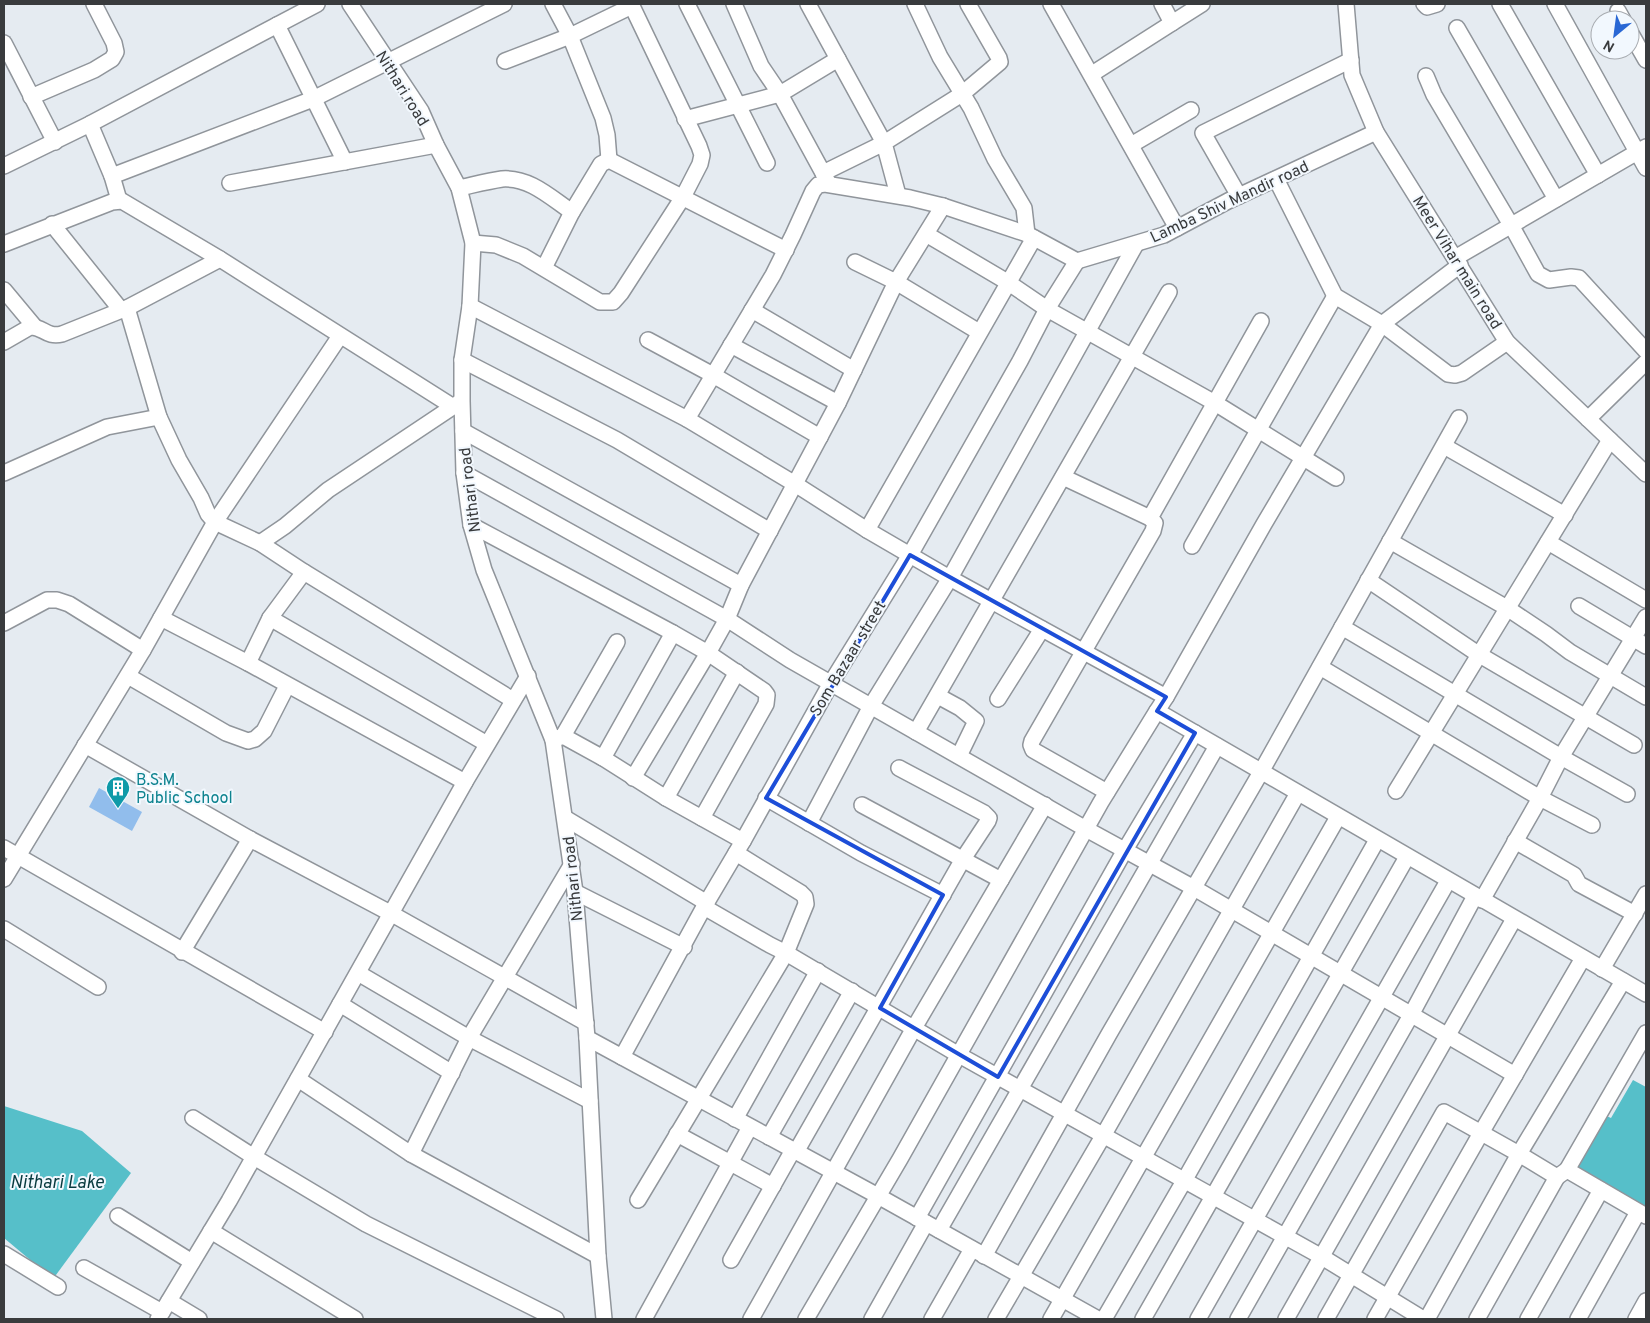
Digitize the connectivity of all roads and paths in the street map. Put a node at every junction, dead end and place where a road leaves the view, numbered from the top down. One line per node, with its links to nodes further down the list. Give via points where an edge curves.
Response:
1 (94, 4): 33 (street, via 114,43 116,52 112,59)
2 (317, 4): 21 (street)
3 (350, 4): 28 (street, Nithari road)
4 (504, 4): 28 (street)
5 (553, 4): 23 (street)
6 (687, 4): 35 (street)
7 (734, 4): 31 (street, via 761,66)
8 (808, 4): 25 (street)
9 (915, 4): 32 (street)
10 (968, 4): 32 (street, via 1000,62)
11 (1051, 4): 29 (street)
12 (1162, 4): 20 (street)
13 (1202, 4): 20 (street)
14 (1346, 4): 27 (street, Meer Vihar main road)
15 (1424, 4): 16 (street, via 1431,7)
16 (1437, 4)
17 (1500, 4): 50 (street)
18 (1555, 4): 44 (street)
19 (631, 5): 23 (street); 37 (street)
20 (1172, 23): 29 (street)
21 (277, 25): 34 (street); 38 (street)
22 (1457, 28): 59 (street)
23 (570, 36): 26 (street); 45 (street, via 603,118)
24 (4, 43): 33 (street)
25 (838, 59): 31 (street); 41 (street)
26 (504, 60)
27 (1351, 60): 39 (street, Meer Vihar main road, via 1352,75); 57 (street, via 1203,134)
28 (387, 61): 34 (street); 42 (street, Nithari road, via 421,111)
29 (1092, 74): 43 (street)
30 (1426, 76): 64 (street)
31 (780, 94): 35 (street); 53 (street)
32 (962, 94): 41 (street); 67 (street, via 1024,208)
33 (31, 97): 40 (street)
34 (313, 100): 46 (street); 51 (street)
35 (738, 105): 37 (street); 47 (street)
36 (1191, 110): 43 (street)
37 (686, 119): 58 (street, via 702,155)
38 (90, 124): 40 (street); 51 (street)
39 (1376, 132): 52 (street, Lamba Shiv Mandir road); 74 (street, Meer Vihar main road)
40 (55, 142): 48 (street)
41 (884, 143): 53 (street); 56 (street)
42 (436, 145): 46 (street); 55 (street, Nithari road)
43 (1131, 145): 65 (street)
44 (1642, 150): 49 (street); 50 (street)
45 (609, 160): 58 (street); 62 (street, via 601,164)
46 (345, 162): 54 (street)
47 (768, 162)
48 (4, 166)
49 (1646, 168)
50 (1598, 175): 59 (street)
51 (112, 176): 60 (street)
52 (1276, 178): 57 (street, Lamba Shiv Mandir road); 81 (street)
53 (826, 179): 56 (street); 71 (street, via 813,191)
54 (230, 184)
55 (460, 188): 62 (street, via 503,179 524,182); 68 (street, Nithari road)
56 (898, 195): 61 (street)
57 (1239, 196): 65 (street, Lamba Shiv Mandir road)
58 (683, 197): 71 (street); 76 (street, via 613,302 600,302)
59 (1556, 199): 64 (street)
60 (119, 200): 63 (street); 72 (street)
61 (943, 206): 66 (street); 67 (street)
62 (572, 212): 76 (street)
63 (52, 224): 69 (street); 83 (street)
64 (1511, 225): 74 (street); 96 (street, via 1542,278 1579,278)
65 (1177, 228): 70 (street, Lamba Shiv Mandir road)
66 (926, 234): 77 (street); 78 (street)
67 (1030, 236): 73 (street); 78 (street)
68 (473, 243): 76 (street, via 505,248); 82 (street, Nithari road)
69 (4, 244)
70 (1136, 244): 73 (street, Lamba Shiv Mandir road); 89 (street)
71 (786, 250): 85 (street)
72 (220, 259): 83 (street); 91 (street)
73 (1078, 261): 84 (street, Som Bazaar street)
74 (1457, 261): 87 (street); 94 (street, Meer Vihar main road)
75 (855, 262): 77 (street)
76 (544, 268)
77 (896, 282): 90 (street); 100 (street)
78 (1009, 282): 84 (street); 90 (street)
79 (4, 290): 88 (street)
80 (1170, 292): 97 (street)
81 (1335, 296): 87 (street); 109 (street)
82 (470, 306): 98 (street, Nithari road); 107 (street)
83 (124, 309): 88 (street, via 56,336); 105 (street)
84 (1047, 309): 89 (street); 131 (street, Som Bazaar street)
85 (752, 310): 95 (street); 100 (street)
86 (1261, 321): 104 (street)
87 (1382, 324): 94 (street, via 1443,372 1455,375); 114 (street)
88 (34, 326): 93 (street)
89 (1088, 331): 97 (street); 133 (street)
90 (979, 332): 125 (street)
91 (340, 336): 103 (street); 123 (street)
92 (648, 340): 101 (street)
93 (4, 342)
94 (1507, 342): 108 (street, Meer Vihar main road)
95 (731, 345): 101 (street); 102 (street)
96 (1646, 351)
97 (1132, 356): 104 (street); 118 (street)
98 (462, 360): 103 (street, Nithari road); 126 (street, via 617,440)
99 (1646, 362): 108 (street)
100 (854, 370): 102 (street)
101 (713, 375): 107 (street); 111 (street)
102 (838, 403): 111 (street)
103 (457, 404): 110 (street, Nithari road); 129 (street, via 328,490)
104 (1215, 404): 109 (street); 122 (street)
105 (159, 417): 116 (street, via 107,427); 123 (street, via 179,460)
106 (1459, 418): 113 (street)
107 (687, 419): 120 (street)
108 (1588, 419): 112 (street, Meer Vihar main road)
109 (1259, 430): 114 (street); 130 (street)
110 (463, 431): 115 (street, Nithari road); 135 (street)
111 (820, 437): 120 (street)
112 (1610, 440): 117 (street, Meer Vihar main road); 121 (street)
113 (1444, 446): 121 (street); 127 (street)
114 (1302, 458): 119 (street); 165 (street)
115 (464, 472): 124 (street, Nithari road); 143 (street)
116 (4, 473)
117 (1646, 474)
118 (1063, 477): 122 (street); 137 (street)
119 (1336, 478)
120 (795, 484): 125 (street); 126 (street)
121 (1565, 515): 128 (street)
122 (1150, 518): 152 (street, via 1155,522 1153,531)
123 (215, 522): 129 (street); 141 (street)
124 (471, 525): 147 (street); 159 (street, Nithari road, via 484,570)
125 (866, 530): 131 (street)
126 (770, 531): 135 (street)
127 (1390, 541): 134 (street); 139 (street)
128 (1548, 542): 136 (street); 139 (street)
129 (260, 543): 132 (street)
130 (1192, 546)
131 (910, 555): 133 (street); 161 (street, Som Bazaar street)
132 (304, 572): 142 (street); 168 (street)
133 (950, 578): 137 (street); 169 (street)
134 (1368, 580): 145 (street); 154 (street)
135 (741, 585): 143 (street)
136 (1646, 600)
137 (992, 602): 146 (street); 164 (street)
138 (1579, 606): 148 (street)
139 (1507, 608): 154 (street); 160 (street)
140 (1646, 617): 148 (street)
141 (161, 618): 151 (street); 155 (street)
142 (270, 618): 155 (street); 176 (street)
143 (727, 618): 153 (street); 161 (street)
144 (4, 623): 151 (street, via 47,600 58,600)
145 (1342, 626): 156 (street); 163 (street)
146 (1042, 629): 152 (street); 167 (street)
147 (673, 633): 153 (street); 182 (street)
148 (1633, 638): 150 (street); 160 (street)
149 (617, 642): 175 (street)
150 (1646, 646)
151 (143, 650): 158 (street)
152 (1084, 652): 165 (street); 188 (street, via 1053,701 1031,745 1033,750)
153 (708, 654): 157 (street); 185 (street)
154 (1478, 654): 163 (street); 171 (street)
155 (248, 663): 162 (street)
156 (1320, 667): 174 (street); 184 (street)
157 (737, 672): 191 (street); 198 (street, via 764,690 766,704)
158 (128, 676): 162 (street, via 226,733 248,741 264,731); 177 (street)
159 (528, 676): 168 (street); 175 (street, Nithari road)
160 (1610, 676): 166 (street); 171 (street)
161 (831, 683): 169 (street); 192 (street, Som Bazaar street)
162 (288, 686): 186 (street)
163 (1455, 694): 174 (street); 181 (street)
164 (938, 696): 172 (street); 180 (street, via 976,721)
165 (1166, 697): 170 (street)
166 (1646, 697)
167 (998, 699)
168 (513, 700): 176 (street)
169 (871, 706): 172 (street); 199 (street)
170 (1158, 711): 173 (street); 188 (street)
171 (1585, 717): 178 (street); 181 (street)
172 (916, 732): 180 (street)
173 (1195, 733): 179 (street); 207 (street)
174 (1432, 734): 187 (street); 193 (street)
175 (558, 738): 182 (street); 197 (street, Nithari road)
176 (487, 744): 186 (street)
177 (85, 745): 202 (street); 208 (street)
178 (1634, 745)
179 (1217, 746): 184 (street); 212 (street)
180 (959, 756): 195 (street)
181 (1561, 757): 190 (street); 193 (street)
182 (603, 758): 185 (street)
183 (899, 768): 210 (street, via 987,816 987,825)
184 (1261, 772): 189 (street); 216 (street)
185 (633, 778): 191 (street)
186 (465, 782): 223 (street)
187 (1396, 791)
188 (1107, 792): 201 (street)
189 (1298, 793): 196 (street); 222 (street)
190 (1627, 794)
191 (666, 798): 198 (street)
192 (766, 798): 199 (street); 205 (street, Som Bazaar street)
193 (1540, 798): 200 (street); 204 (street)
194 (862, 804): 210 (street)
195 (1045, 805): 201 (street); 214 (street)
196 (1338, 817): 203 (street); 227 (street)
197 (566, 818): 211 (street, Nithari road); 221 (street)
198 (702, 818): 205 (street)
199 (809, 823): 219 (street)
200 (1592, 825)
201 (1086, 829): 207 (street); 252 (street)
202 (250, 839): 223 (street); 229 (street)
203 (1377, 840): 209 (street); 231 (street)
204 (1515, 841): 220 (street); 224 (street, via 1574,875 1580,884)
205 (739, 847): 221 (street, Som Bazaar street); 230 (street, via 804,897 806,904)
206 (4, 848): 208 (street)
207 (1125, 850): 212 (street); 256 (street)
208 (17, 856): 213 (street); 229 (street)
209 (1407, 857): 215 (street); 236 (street)
210 (963, 859): 214 (street); 219 (street)
211 (572, 864): 217 (street, Nithari road); 237 (street)
212 (1149, 864): 216 (street); 258 (street)
213 (4, 879)
214 (1001, 880): 246 (street)
215 (1448, 881): 220 (street); 242 (street)
216 (1194, 888): 222 (street); 261 (street)
217 (575, 892): 228 (street); 247 (street, Nithari road)
218 (1646, 894): 224 (street)
219 (943, 895): 244 (street)
220 (1479, 898): 225 (street); 245 (street)
221 (705, 905): 228 (street, Som Bazaar street); 230 (street, via 770,946)
222 (1232, 910): 227 (street); 267 (street)
223 (392, 914): 235 (street); 237 (street)
224 (1635, 914): 233 (street)
225 (1514, 919): 232 (street); 250 (street)
226 (4, 929): 239 (street)
227 (1272, 933): 231 (street); 273 (street)
228 (684, 946): 253 (street, Som Bazaar street)
229 (182, 952): 248 (street)
230 (786, 952): 234 (street); 259 (street)
231 (1312, 956): 236 (street); 277 (street)
232 (1583, 958): 233 (street); 255 (street)
233 (1602, 969): 238 (street)
234 (818, 971): 240 (street); 263 (street)
235 (358, 973): 243 (street); 251 (street)
236 (1342, 974): 242 (street); 281 (street)
237 (505, 977): 247 (street); 251 (street)
238 (1623, 981): 241 (street); 271 (street)
239 (98, 987)
240 (852, 991): 244 (street); 268 (street)
241 (1646, 994)
242 (1382, 997): 245 (street); 285 (street)
243 (340, 1004): 248 (street); 254 (street)
244 (880, 1008): 246 (street); 269 (street)
245 (1411, 1015): 250 (street); 288 (street)
246 (914, 1028): 252 (street); 275 (street)
247 (586, 1030): 253 (street); 260 (street, Nithari road)
248 (325, 1032): 257 (street)
249 (1646, 1032): 276 (street)
250 (1447, 1036): 255 (street); 292 (street)
251 (469, 1038): 254 (street); 260 (street)
252 (958, 1055): 256 (street); 280 (street)
253 (622, 1057): 259 (street)
254 (452, 1073): 270 (street)
255 (1515, 1075): 265 (street)
256 (998, 1077): 258 (street); 286 (street)
257 (298, 1079): 270 (street); 272 (street)
258 (1020, 1089): 261 (street); 286 (street)
259 (698, 1099): 263 (street); 266 (street)
260 (590, 1101): 291 (street, Nithari road)
261 (1064, 1114): 267 (street); 289 (street)
262 (193, 1118): 272 (street)
263 (735, 1119): 264 (street)
264 (750, 1127): 268 (street); 274 (street)
265 (1481, 1133): 271 (street); 296 (street, via 1442,1113); 299 (street)
266 (677, 1134): 274 (street); 282 (street)
267 (1103, 1136): 273 (street); 297 (street)
268 (769, 1137): 269 (street)
269 (795, 1151): 275 (street); 278 (street)
270 (411, 1154): 291 (street)
271 (1519, 1154): 276 (street); 323 (street)
272 (254, 1157): 287 (street); 306 (street, via 366,1224)
273 (1142, 1158): 277 (street); 300 (street)
274 (731, 1164): 278 (street); 307 (street)
275 (833, 1172): 280 (street); 308 (street)
276 (1562, 1174): 279 (street); 324 (street)
277 (1184, 1181): 281 (street); 315 (street)
278 (773, 1186): 293 (street)
279 (1601, 1190): 283 (street); 325 (street)
280 (878, 1196): 286 (street); 309 (street)
281 (1213, 1197): 285 (street); 316 (street)
282 (638, 1200)
283 (1642, 1214): 326 (street)
284 (118, 1216): 294 (street)
285 (1255, 1220): 288 (street); 317 (street)
286 (928, 1224): 289 (street); 310 (street)
287 (211, 1231): 294 (street); 305 (street)
288 (1284, 1236): 292 (street); 318 (street)
289 (978, 1252): 297 (street); 311 (street)
290 (4, 1254): 298 (street)
291 (598, 1256): 303 (street, Nithari road)
292 (1322, 1257): 296 (street); 319 (street)
293 (731, 1260)
294 (192, 1262): 302 (street)
295 (84, 1268): 302 (street)
296 (1352, 1275): 299 (street); 320 (street)
297 (1020, 1276): 300 (street); 312 (street)
298 (58, 1286)
299 (1387, 1297): 321 (street); 322 (street)
300 (1062, 1299): 313 (street); 314 (street)
301 (1646, 1301): 327 (street)
302 (163, 1311): 304 (street)
303 (607, 1318)
304 (199, 1319)
305 (355, 1319)
306 (556, 1319)
307 (644, 1319)
308 (751, 1319)
309 (806, 1319)
310 (872, 1319)
311 (932, 1319)
312 (996, 1319)
313 (1051, 1319)
314 (1098, 1319)
315 (1104, 1319)
316 (1142, 1319)
317 (1198, 1319)
318 (1238, 1319)
319 (1286, 1319)
320 (1326, 1319)
321 (1375, 1319)
322 (1423, 1319)
323 (1427, 1319)
324 (1477, 1319)
325 (1528, 1319)
326 (1578, 1319)
327 (1636, 1319)

